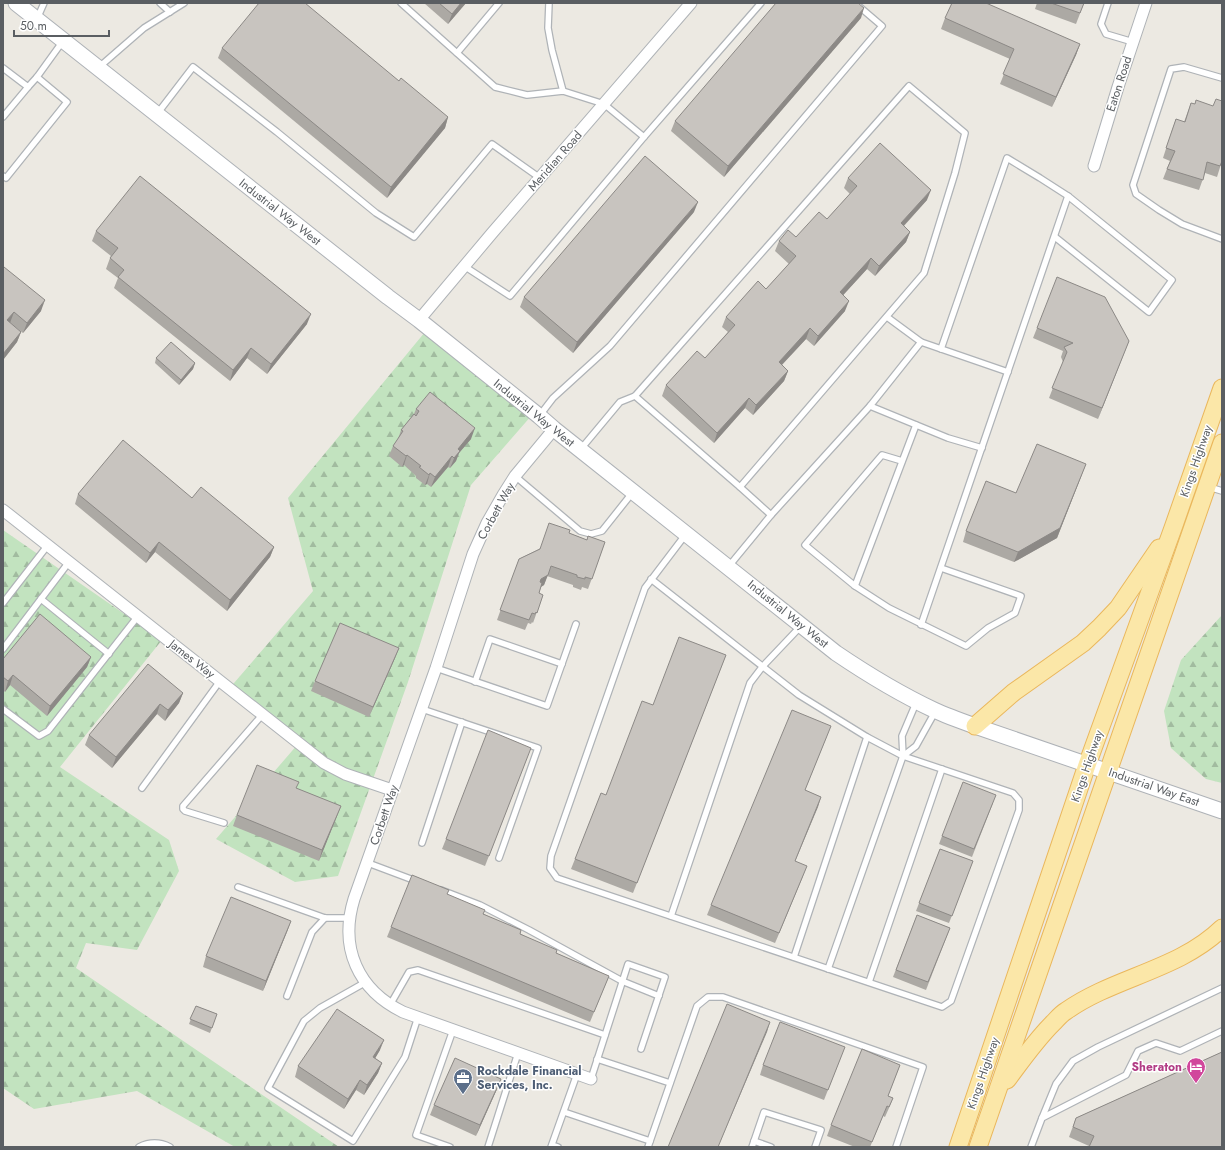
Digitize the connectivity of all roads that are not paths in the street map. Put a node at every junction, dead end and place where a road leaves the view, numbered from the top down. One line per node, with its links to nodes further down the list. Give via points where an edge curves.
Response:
1 (16, 3): 14 (street, Industrial Way West)
2 (44, 3): 14 (lane)
3 (160, 3): 13 (lane)
4 (184, 3): 13 (lane)
5 (401, 3): 17 (lane)
6 (499, 3): 17 (lane)
7 (549, 3): 23 (lane, via 548,28)
8 (691, 3): 24 (street, Meridian Road)
9 (761, 3): 27 (lane)
10 (856, 3): 43 (lane, via 882,26 610,346 553,398)
11 (1108, 3): 16 (lane, via 1101,24 1106,34)
12 (1146, 3): 16 (street, Eaton Road)
13 (170, 12): 19 (lane, via 144,28)
14 (37, 19): 15 (street, Industrial Way West)
15 (63, 40): 19 (street, Industrial Way West); 20 (lane)
16 (1133, 42): 28 (street, Eaton Road)
17 (457, 53): 23 (lane, via 495,87 527,96)
18 (3, 68): 22 (lane)
19 (98, 68): 25 (street, Industrial Way West)
20 (37, 77): 22 (lane); 29 (lane, via 67,102 6,178)
21 (1222, 78): 33 (lane, via 1184,67 1171,69 1133,185 1136,194 1182,224)
22 (28, 87): 26 (lane)
23 (563, 91): 24 (lane)
24 (604, 104): 27 (lane); 30 (street, Meridian Road)
25 (156, 114): 30 (lane, via 193,67 376,213 414,237 492,144); 36 (street, Industrial Way West)
26 (3, 117)
27 (644, 137): 34 (lane, via 510,296)
28 (1094, 166)
29 (3, 176)
30 (540, 178): 34 (street, Meridian Road)
31 (1068, 196): 32 (lane); 32 (lane, via 1172,280 1149,312); 38 (lane, via 1007,158)
32 (1055, 237): 39 (lane)
33 (1222, 239)
34 (464, 266): 36 (street, Meridian Road)
35 (887, 317): 37 (lane); 41 (lane, via 924,273 965,133 908,86); 51 (lane)
36 (419, 320): 43 (street, Industrial Way West)
37 (921, 342): 38 (lane); 42 (lane)
38 (941, 349): 39 (lane)
39 (1008, 372): 47 (lane)
40 (1222, 388): 56 (main road, Kings Highway)
41 (635, 396): 48 (lane, via 620,402); 51 (lane)
42 (870, 406): 44 (lane); 55 (lane)
43 (539, 416): 45 (street, Industrial Way West)
44 (916, 425): 47 (lane); 49 (lane)
45 (554, 429): 48 (street, Industrial Way West); 50 (street, Corbett Way)
46 (1222, 443): 52 (main road, Kings Highway)
47 (982, 448): 61 (lane)
48 (580, 450): 53 (street, Industrial Way West)
49 (902, 461): 63 (lane); 63 (lane, via 882,455 805,545)
50 (515, 476): 53 (lane, via 580,531 591,534 602,531); 74 (street, Corbett Way, via 487,523 473,554)
51 (740, 487): 55 (lane)
52 (1215, 489): 88 (main road, Kings Highway)
53 (634, 492): 57 (street, Industrial Way West)
54 (3, 510): 58 (street, James Way)
55 (771, 515): 60 (lane)
56 (1173, 528): 83 (main road, via 1118,608 1099,628 1083,643 1014,692); 86 (main road, Kings Highway)
57 (686, 534): 60 (street, Industrial Way West); 62 (lane)
58 (48, 545): 59 (street, James Way); 65 (lane)
59 (69, 562): 64 (lane); 66 (street, James Way)
60 (728, 567): 68 (street, Industrial Way West)
61 (941, 568): 69 (lane); 69 (lane, via 1021,596 1015,613 988,628 966,646)
62 (651, 579): 73 (lane); 99 (lane, via 645,588 551,856 550,868 557,878)
63 (856, 586): 69 (lane)
64 (41, 599): 70 (lane); 71 (lane)
65 (3, 603)
66 (138, 616): 71 (lane); 75 (street, James Way)
67 (576, 624): 72 (lane)
68 (802, 625): 73 (lane); 77 (street, Industrial Way West, via 851,663)
69 (921, 625)
70 (3, 649)
71 (109, 654): 78 (lane, via 48,731 39,736)
72 (562, 664): 76 (lane, via 547,706); 76 (lane, via 490,639)
73 (763, 666): 84 (lane, via 799,695); 99 (lane, via 750,683)
74 (436, 668): 76 (lane); 79 (street, Corbett Way)
75 (220, 681): 81 (street, James Way); 89 (lane)
76 (475, 682)
77 (916, 701): 80 (street, Industrial Way West); 85 (lane, via 902,736)
78 (3, 709)
79 (422, 709): 82 (lane); 90 (street, Corbett Way)
80 (935, 711): 83 (street, Industrial Way West); 85 (lane, via 916,746)
81 (263, 714): 90 (street, James Way, via 324,763 345,774); 92 (lane, via 183,806 185,811)
82 (462, 722): 93 (lane); 94 (lane, via 538,748)
83 (975, 726): 86 (street, Industrial Way West)
84 (867, 737): 85 (lane); 103 (lane)
85 (903, 756): 87 (lane); 104 (lane)
86 (1086, 765): 88 (street, Industrial Way East); 135 (main road, Kings Highway)
87 (942, 769): 107 (lane); 107 (lane, via 1013,793 1019,800 1019,810 951,1001 942,1007)
88 (1108, 771): 91 (street, Industrial Way East); 122 (main road, Kings Highway)
89 (142, 788)
90 (392, 790): 95 (street, Corbett Way)
91 (1222, 811)
92 (224, 823)
93 (422, 843)
94 (499, 858)
95 (368, 863): 96 (lane); 101 (street, Corbett Way)
96 (424, 884)
97 (238, 887): 100 (lane)
98 (432, 887): 105 (lane, via 480,905)
99 (671, 916): 103 (lane)
100 (325, 918): 101 (lane); 109 (lane, via 312,932)
101 (350, 918): 106 (street, Corbett Way, via 349,939 352,954)
102 (1222, 928): 122 (main road, via 1212,938 1188,953 1092,996 1065,1011 1036,1039)
103 (794, 957): 104 (lane)
104 (828, 969): 107 (lane)
105 (622, 981): 110 (lane); 110 (lane, via 628,964 665,977); 115 (lane)
106 (366, 982): 111 (street, Corbett Way); 112 (lane, via 320,1008 304,1022 268,1088 353,1141 405,1057)
107 (869, 982)
108 (1222, 988): 124 (lane, via 1073,1061 1056,1084)
109 (287, 996)
110 (659, 996): 116 (lane)
111 (390, 1005): 112 (street, Corbett Way); 115 (lane, via 409,972 418,970)
112 (418, 1017): 113 (street, Corbett Way)
113 (453, 1030): 117 (street, Corbett Way); 130 (lane, via 416,1135)
114 (1222, 1031): 124 (lane, via 1180,1051 1156,1043 1138,1051 1126,1075)
115 (605, 1035): 118 (lane)
116 (641, 1049)
117 (518, 1053): 119 (street, Corbett Way); 131 (lane)
118 (597, 1059): 120 (lane); 121 (lane)
119 (577, 1074): 120 (street, Corbett Way); 123 (lane)
120 (591, 1079)
121 (670, 1083): 125 (lane); 134 (lane, via 697,1006 708,997 723,997 923,1067)
122 (996, 1095): 136 (main road, Kings Highway)
123 (564, 1112): 125 (lane); 127 (lane)
124 (1042, 1118): 137 (lane)
125 (649, 1144)
126 (753, 1144): 132 (lane); 133 (lane, via 764,1112 821,1130)
127 (553, 1146)
128 (139, 1147): 129 (lane, via 160,1143)
129 (170, 1147)
130 (450, 1147)
131 (488, 1147)
132 (771, 1147)
133 (815, 1147)
134 (896, 1147)
135 (958, 1147)
136 (978, 1147)
137 (1030, 1147)

